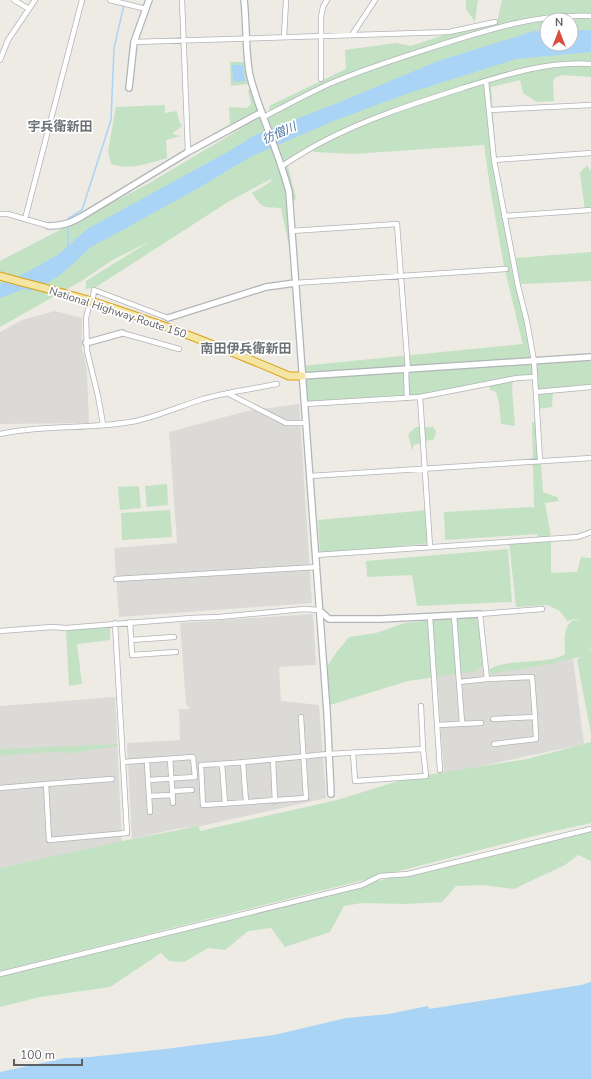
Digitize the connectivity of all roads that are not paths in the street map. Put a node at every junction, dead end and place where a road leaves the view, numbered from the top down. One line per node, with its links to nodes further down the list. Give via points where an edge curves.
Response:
1 (14, 0): 11 (street)
2 (35, 0): 11 (street)
3 (82, 0): 36 (street)
4 (110, 0): 12 (street)
5 (149, 0): 12 (street)
6 (182, 0): 19 (street)
7 (244, 0): 18 (street)
8 (286, 0): 17 (street)
9 (375, 0): 15 (street)
10 (325, 1): 16 (street, via 321,17)
11 (29, 9): 21 (street, via 8,40)
12 (146, 9): 20 (street)
13 (591, 16): 28 (street, via 534,19 491,29 361,71)
14 (495, 22): 15 (street, via 449,32)
15 (352, 35): 16 (street)
16 (321, 36): 17 (street); 23 (street)
17 (284, 37): 18 (street)
18 (247, 38): 19 (street); 28 (street, via 250,75)
19 (184, 40): 20 (street); 29 (street)
20 (134, 42): 25 (street)
21 (0, 60)
22 (591, 64): 24 (street, via 546,66)
23 (321, 79)
24 (486, 81): 27 (street); 32 (street, via 408,106 343,132)
25 (129, 88)
26 (591, 105): 27 (street)
27 (489, 110): 31 (street)
28 (264, 116): 29 (street); 32 (street)
29 (188, 152): 37 (street, via 68,224)
30 (591, 153): 31 (street)
31 (494, 160): 35 (street)
32 (282, 166): 38 (street, via 289,192)
33 (591, 210): 35 (street)
34 (0, 214): 36 (street)
35 (504, 216): 50 (street)
36 (25, 219): 37 (street)
37 (50, 226)
38 (291, 231): 41 (street, via 398,224); 42 (street)
39 (506, 269): 41 (street)
40 (0, 276): 52 (highway, National Highway Route 150, via 126,312 200,338 289,376)
41 (401, 276): 42 (street); 51 (street)
42 (295, 283): 45 (street, via 266,287); 52 (street)
43 (92, 296): 45 (street, via 94,290)
44 (88, 310): 47 (street)
45 (168, 318)
46 (122, 332): 47 (street); 48 (street)
47 (86, 344): 62 (street)
48 (179, 349)
49 (591, 357): 50 (street)
50 (534, 361): 51 (street); 53 (street)
51 (407, 370): 52 (street); 59 (street)
52 (302, 376): 60 (street)
53 (535, 376): 56 (street); 58 (street)
54 (277, 384): 57 (street)
55 (591, 387): 56 (street)
56 (536, 392): 65 (street)
57 (227, 393): 61 (street, via 286,422); 62 (street, via 136,421)
58 (420, 397): 59 (street); 66 (street)
59 (407, 398): 60 (street)
60 (305, 404): 61 (street)
61 (306, 423): 67 (street)
62 (103, 424): 63 (street, via 20,429)
63 (0, 434)
64 (591, 458): 65 (street)
65 (540, 461): 66 (street)
66 (425, 469): 67 (street); 69 (street)
67 (310, 476): 70 (street)
68 (591, 532): 69 (street, via 578,537)
69 (430, 547): 70 (street)
70 (316, 555): 71 (street)
71 (316, 567): 72 (street); 74 (street)
72 (116, 579)
73 (542, 609): 75 (street)
74 (319, 610): 77 (street, via 329,619); 78 (street); 96 (street)
75 (480, 614): 76 (street); 84 (street)
76 (454, 615): 77 (street); 85 (street)
77 (430, 617): 92 (street)
78 (130, 622): 79 (street); 82 (street)
79 (115, 623): 80 (street); 101 (street)
80 (0, 631)
81 (174, 637): 82 (street)
82 (131, 640): 83 (street, via 132,656)
83 (176, 652)
84 (486, 679): 85 (street); 88 (street, via 532,677)
85 (459, 682): 90 (street)
86 (421, 706): 94 (street)
87 (301, 717): 97 (street)
88 (535, 717): 89 (street); 93 (street, via 536,739)
89 (493, 719)
90 (462, 723): 91 (street); 92 (street)
91 (481, 723)
92 (437, 725): 104 (street)
93 (494, 744)
94 (423, 749): 95 (street); 95 (street, via 426,776 355,781)
95 (353, 753): 96 (street)
96 (328, 754): 97 (street); 112 (street)
97 (304, 757): 99 (street); 114 (street, via 306,798)
98 (170, 759): 100 (street); 106 (street); 106 (street, via 193,757 195,778)
99 (273, 760): 102 (street); 114 (street)
100 (147, 761): 101 (street); 107 (street)
101 (123, 762): 108 (street, via 127,833 49,840)
102 (243, 763): 103 (street); 115 (street)
103 (222, 764): 117 (street); 117 (street, via 201,764 203,805)
104 (440, 770)
105 (112, 779): 108 (street)
106 (172, 779): 107 (street); 111 (street)
107 (148, 780): 113 (street)
108 (46, 784): 109 (street)
109 (0, 788)
110 (192, 790): 111 (street)
111 (172, 793): 113 (street); 116 (street)
112 (331, 794)
113 (149, 796): 118 (street)
114 (275, 800): 115 (street)
115 (246, 802): 117 (street)
116 (173, 803)
117 (225, 804)
118 (150, 812)
119 (591, 829): 120 (street, via 408,874 380,876 362,885)
120 (0, 974)

